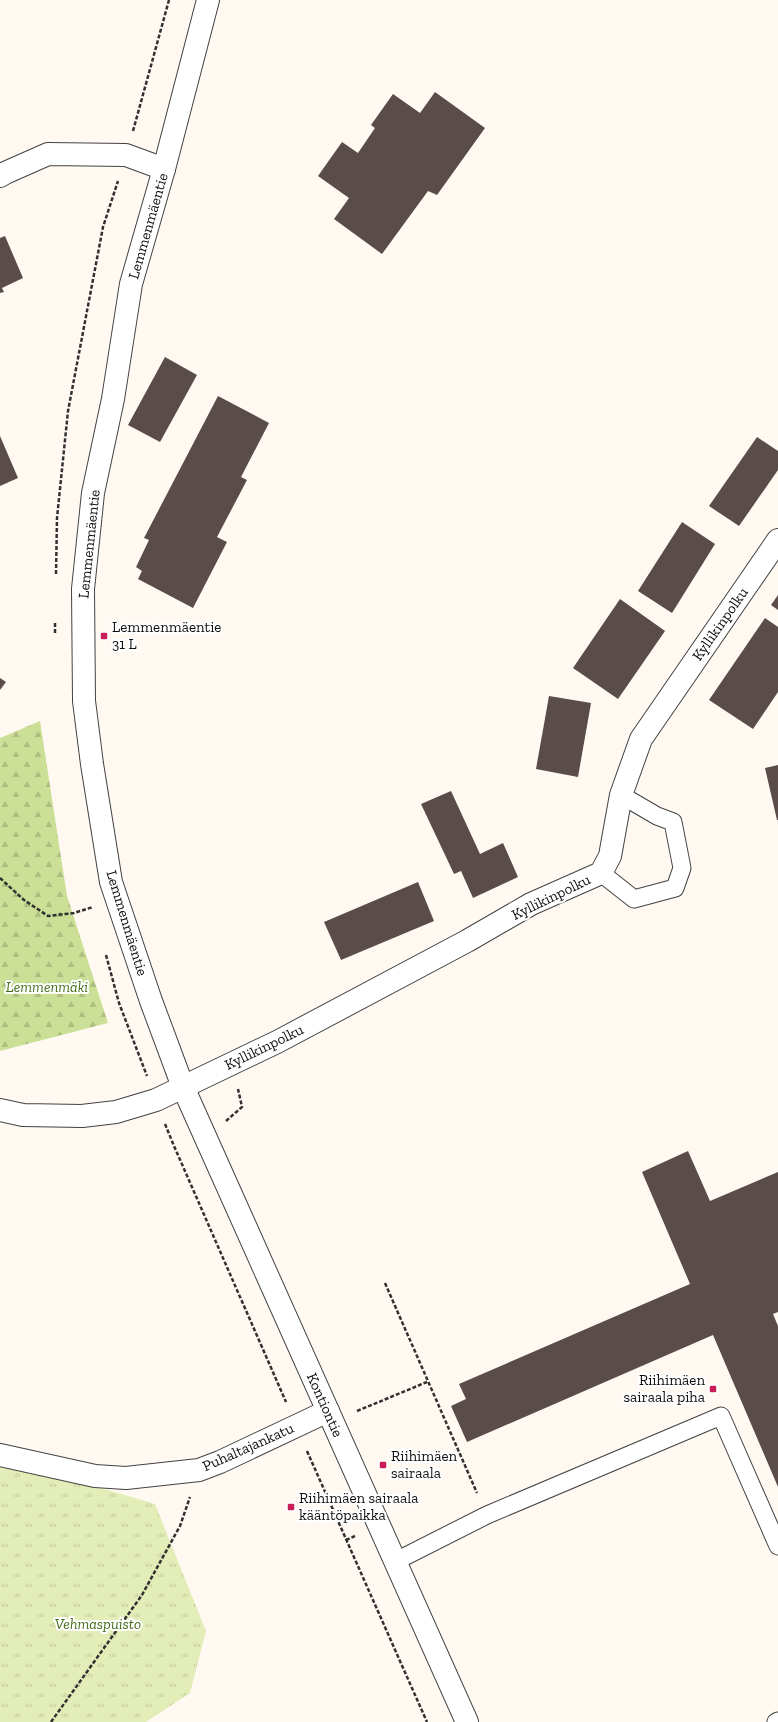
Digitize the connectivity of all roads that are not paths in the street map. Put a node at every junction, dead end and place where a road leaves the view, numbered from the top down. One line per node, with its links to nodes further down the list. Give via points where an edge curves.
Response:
1 (208, 0): 3 (street, Lemmenmäentie)
2 (2, 169): 3 (street, via 48,154 126,155)
3 (164, 169): 7 (street, Lemmenmäentie, via 131,284 113,399 93,493 83,589 84,701 111,882)
4 (778, 540): 5 (street, Kyllikinpolku, via 640,739)
5 (621, 795): 6 (street, Kyllikinpolku, via 610,856); 6 (lane, via 672,822 682,868 675,888 634,899)
6 (601, 873): 7 (street, Kyllikinpolku, via 531,904 277,1042)
7 (183, 1087): 8 (street, Kyllikinpolku, via 156,1100 116,1112 82,1116 23,1115); 9 (street, Kontiontie)
8 (0, 1110)
9 (328, 1411): 10 (street, Puhaltajankatu, via 199,1470 126,1478 95,1476); 12 (street, Kontiontie)
10 (0, 1455)
11 (778, 1546): 12 (lane, via 721,1416 487,1515)
12 (396, 1561): 13 (street, Kontiontie)
13 (467, 1722)

